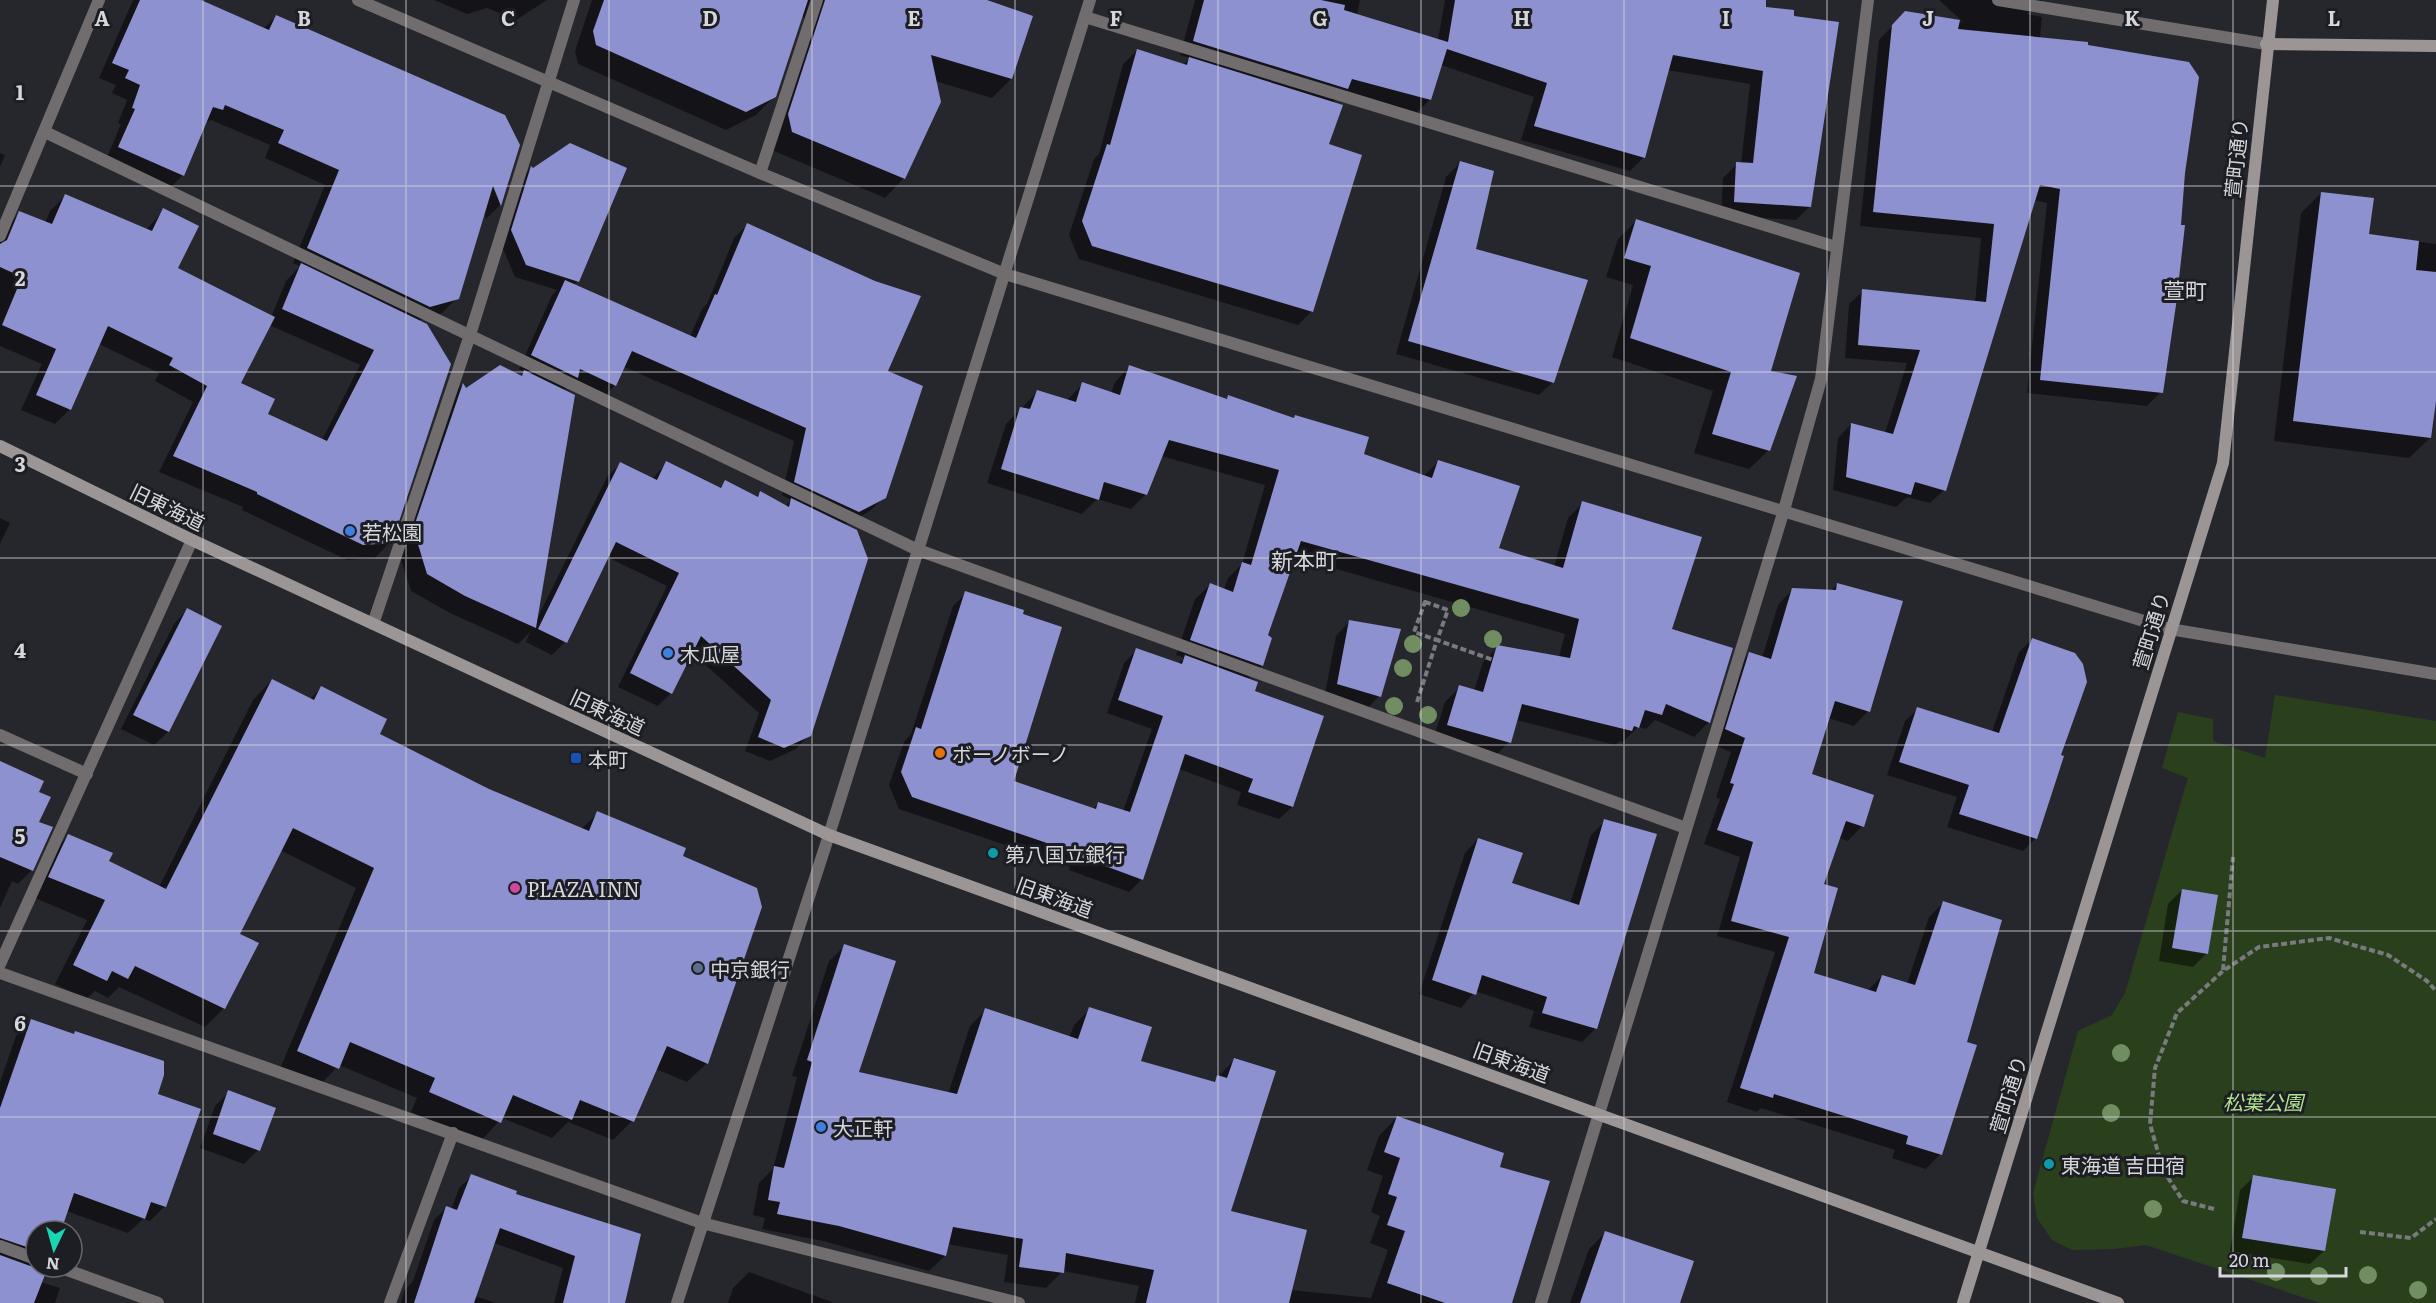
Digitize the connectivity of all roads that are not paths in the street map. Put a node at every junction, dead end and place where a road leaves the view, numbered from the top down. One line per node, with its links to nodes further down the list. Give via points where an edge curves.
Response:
1 (99, 0): 13 (street)
2 (358, 0): 12 (street)
3 (574, 0): 12 (street)
4 (817, 0): 14 (street)
5 (1090, 0): 9 (street)
6 (1868, 0): 16 (street)
7 (1998, 0): 10 (street)
8 (2273, 0): 10 (street, 萱町通り)
9 (1085, 17): 16 (street); 17 (street)
10 (2266, 44): 11 (street); 24 (street, 萱町通り, via 2223,463)
11 (2436, 46)
12 (548, 80): 14 (street); 18 (street)
13 (45, 132): 15 (street); 18 (street)
14 (760, 173): 17 (street)
15 (0, 236)
16 (1836, 247): 20 (street, via 1821,379)
17 (1005, 274): 20 (street); 22 (street)
18 (470, 335): 22 (street); 23 (street)
19 (0, 446): 21 (street, 旧東海道)
20 (1784, 510): 24 (street); 28 (street)
21 (192, 540): 23 (street, 旧東海道); 27 (street)
22 (918, 550): 28 (street); 29 (street)
23 (373, 624): 29 (street, 旧東海道)
24 (2170, 629): 25 (street); 36 (street, 萱町通り)
25 (2436, 674)
26 (0, 735): 27 (street)
27 (87, 774): 30 (street)
28 (1686, 828): 32 (street)
29 (829, 835): 32 (street, 旧東海道); 34 (street)
30 (0, 964)
31 (0, 973): 33 (street)
32 (1598, 1113): 36 (street, 旧東海道); 43 (street)
33 (453, 1133): 34 (street); 40 (street)
34 (702, 1223): 41 (street); 42 (street)
35 (0, 1246): 37 (street)
36 (1978, 1253): 44 (street); 45 (street, 旧東海道)
37 (24, 1255)
38 (84, 1276): 39 (street)
39 (158, 1303)
40 (390, 1303)
41 (677, 1303)
42 (1019, 1303)
43 (1541, 1303)
44 (1963, 1303)
45 (2118, 1303)

